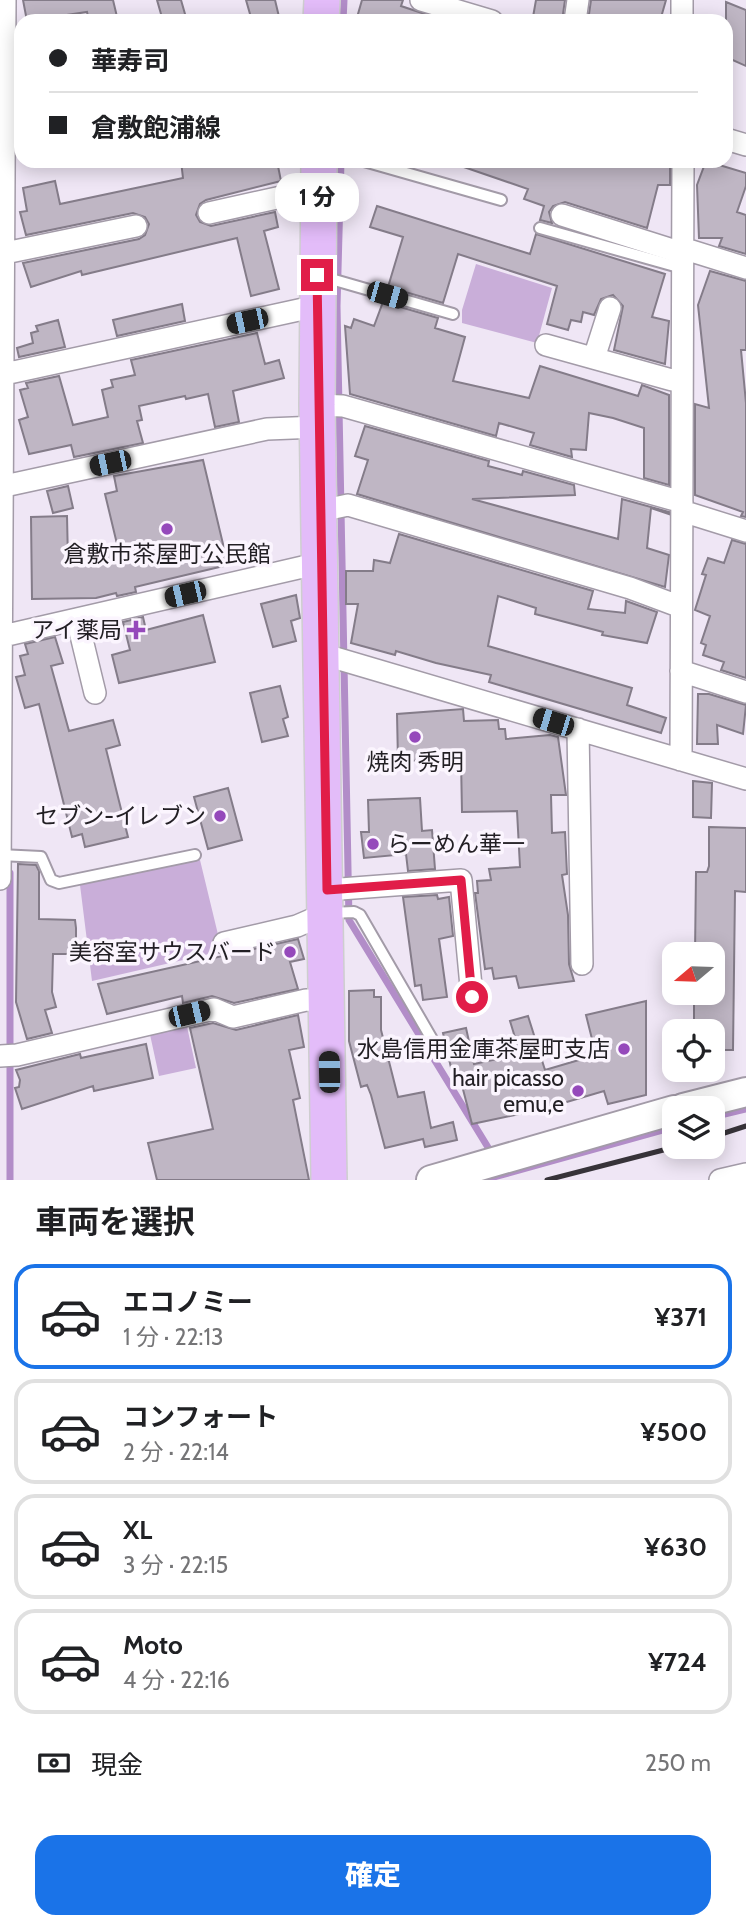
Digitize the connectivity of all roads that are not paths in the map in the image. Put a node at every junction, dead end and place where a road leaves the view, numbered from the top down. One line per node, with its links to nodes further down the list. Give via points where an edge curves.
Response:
1 (5, 0): 4 (street)
2 (421, 0): 3 (street)
3 (482, 12)
4 (3, 63): 5 (street)
5 (13, 143): 9 (street)
6 (319, 168): 10 (main road)
7 (388, 168): 11 (lane)
8 (683, 168): 17 (street)
9 (3, 184): 16 (street)
10 (318, 198): 12 (street, via 295,194); 19 (main road)
11 (502, 200)
12 (209, 214)
13 (562, 215): 17 (street)
14 (136, 226): 16 (street)
15 (540, 228): 17 (lane)
16 (11, 252): 24 (street)
17 (686, 254): 18 (street); 25 (street)
18 (746, 268)
19 (328, 286): 21 (lane); 24 (street); 26 (main road)
20 (610, 308): 23 (street)
21 (453, 314)
22 (545, 345): 23 (street)
23 (594, 358): 25 (street)
24 (7, 374): 27 (street)
25 (682, 380): 29 (street)
26 (328, 411): 27 (street, via 267,429); 28 (main road); 29 (street)
27 (2, 486): 34 (street)
28 (334, 508): 31 (main road); 32 (street, via 630,588)
29 (687, 511): 30 (street); 32 (street)
30 (746, 531)
31 (320, 563): 33 (street); 35 (main road)
32 (681, 607): 36 (street)
33 (77, 619): 34 (street); 38 (street)
34 (8, 635): 40 (street)
35 (337, 658): 39 (street); 46 (main road)
36 (681, 671): 37 (street); 41 (street)
37 (746, 692)
38 (95, 693)
39 (578, 729): 41 (street); 48 (street)
40 (1, 752): 43 (street)
41 (681, 760): 42 (street)
42 (746, 779)
43 (8, 855): 44 (lane, via 41,857 51,880 59,883); 45 (street)
44 (195, 855)
45 (0, 879)
46 (341, 901): 47 (street, via 298,926); 49 (street, via 461,880); 50 (main road); 51 (lane, via 360,915)
47 (224, 943)
48 (582, 964)
49 (472, 997)
50 (328, 1001): 52 (street, via 306,1000 233,1017 214,1009); 57 (main road)
51 (433, 1041)
52 (7, 1055)
53 (746, 1092): 54 (street)
54 (725, 1097)
55 (662, 1113): 58 (street)
56 (746, 1174): 59 (street)
57 (329, 1180)
58 (431, 1180)
59 (720, 1180)

